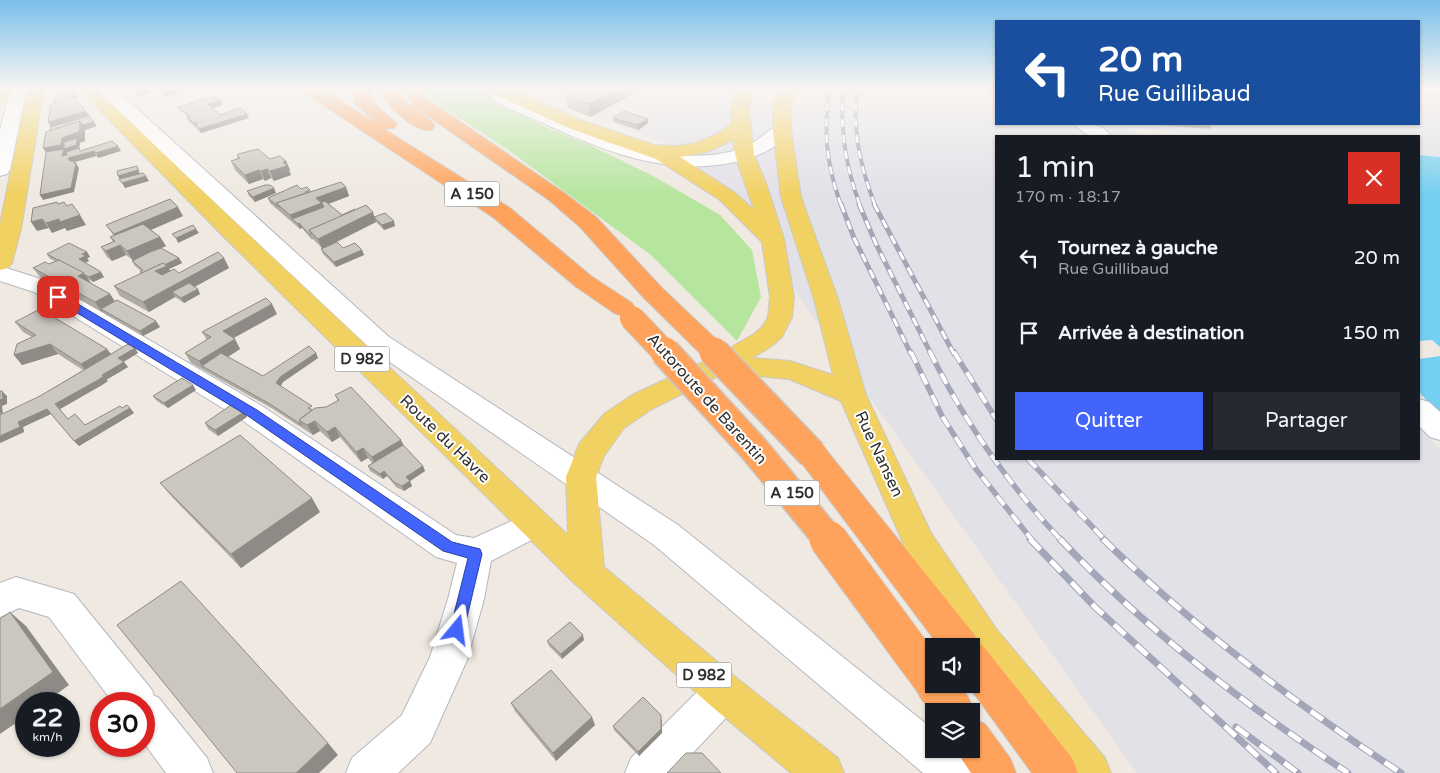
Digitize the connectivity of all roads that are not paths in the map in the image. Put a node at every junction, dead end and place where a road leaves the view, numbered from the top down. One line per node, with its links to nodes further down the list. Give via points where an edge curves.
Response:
1 (11, 123): 19 (street)
2 (28, 123): 20 (main road)
3 (121, 123): 32 (main road, Route du Havre / D 982)
4 (141, 123): 31 (street, via 380,343)
5 (365, 123): 26 (highway, A 150, via 502,213)
6 (386, 123): 26 (highway, via 518,215 595,276)
7 (421, 123): 24 (highway, A 150, via 584,236)
8 (450, 123): 24 (highway, via 588,222)
9 (558, 123): 18 (street, via 613,148)
10 (574, 123): 16 (main road)
11 (782, 123): 14 (main road, Rue Nansen)
12 (1084, 125): 15 (street)
13 (741, 126): 16 (main road, via 726,138 703,147 675,152); 17 (main road)
14 (782, 130): 17 (street, via 761,147); 25 (main road, Rue Nansen, via 791,197)
15 (1100, 135)
16 (651, 150): 18 (main road)
17 (744, 155): 18 (street, via 706,161); 21 (main road)
18 (672, 161): 21 (main road, via 727,196)
19 (0, 170)
20 (5, 230): 22 (main road)
21 (773, 240): 25 (main road); 27 (main road, via 782,297 780,317 773,331 763,340)
22 (0, 263)
23 (0, 273): 33 (street, via 42,287 252,413 448,547)
24 (653, 292): 27 (highway, Autoroute de Barentin / A 150)
25 (826, 299): 28 (main road, Rue Nansen)
26 (627, 313): 37 (highway, Autoroute de Barentin / A 150, bridge, via 720,409 794,496)
27 (717, 357): 28 (main road, via 790,370); 31 (main road, via 614,421 590,452); 36 (highway, Autoroute de Barentin / A 150, bridge, via 812,454)
28 (852, 395): 50 (main road, Rue Nansen, via 919,542 984,642)
29 (1420, 410): 30 (street)
30 (1440, 428)
31 (581, 477): 34 (main road); 47 (street, via 666,535)
32 (534, 524): 33 (street); 34 (main road, Route du Havre / D 982)
33 (476, 554): 44 (street, via 448,660 416,729)
34 (587, 574): 40 (main road, Route du Havre / D 982)
35 (0, 602): 39 (street, via 16,592 61,605)
36 (955, 638)
37 (925, 671)
38 (980, 671): 49 (highway)
39 (129, 692)
40 (724, 692): 45 (street); 46 (main road, Route du Havre / D 982)
41 (155, 725): 43 (street)
42 (980, 751): 48 (highway)
43 (192, 773)
44 (367, 773)
45 (646, 773)
46 (823, 773)
47 (955, 773)
48 (995, 773)
49 (1057, 773)
50 (1090, 773)

